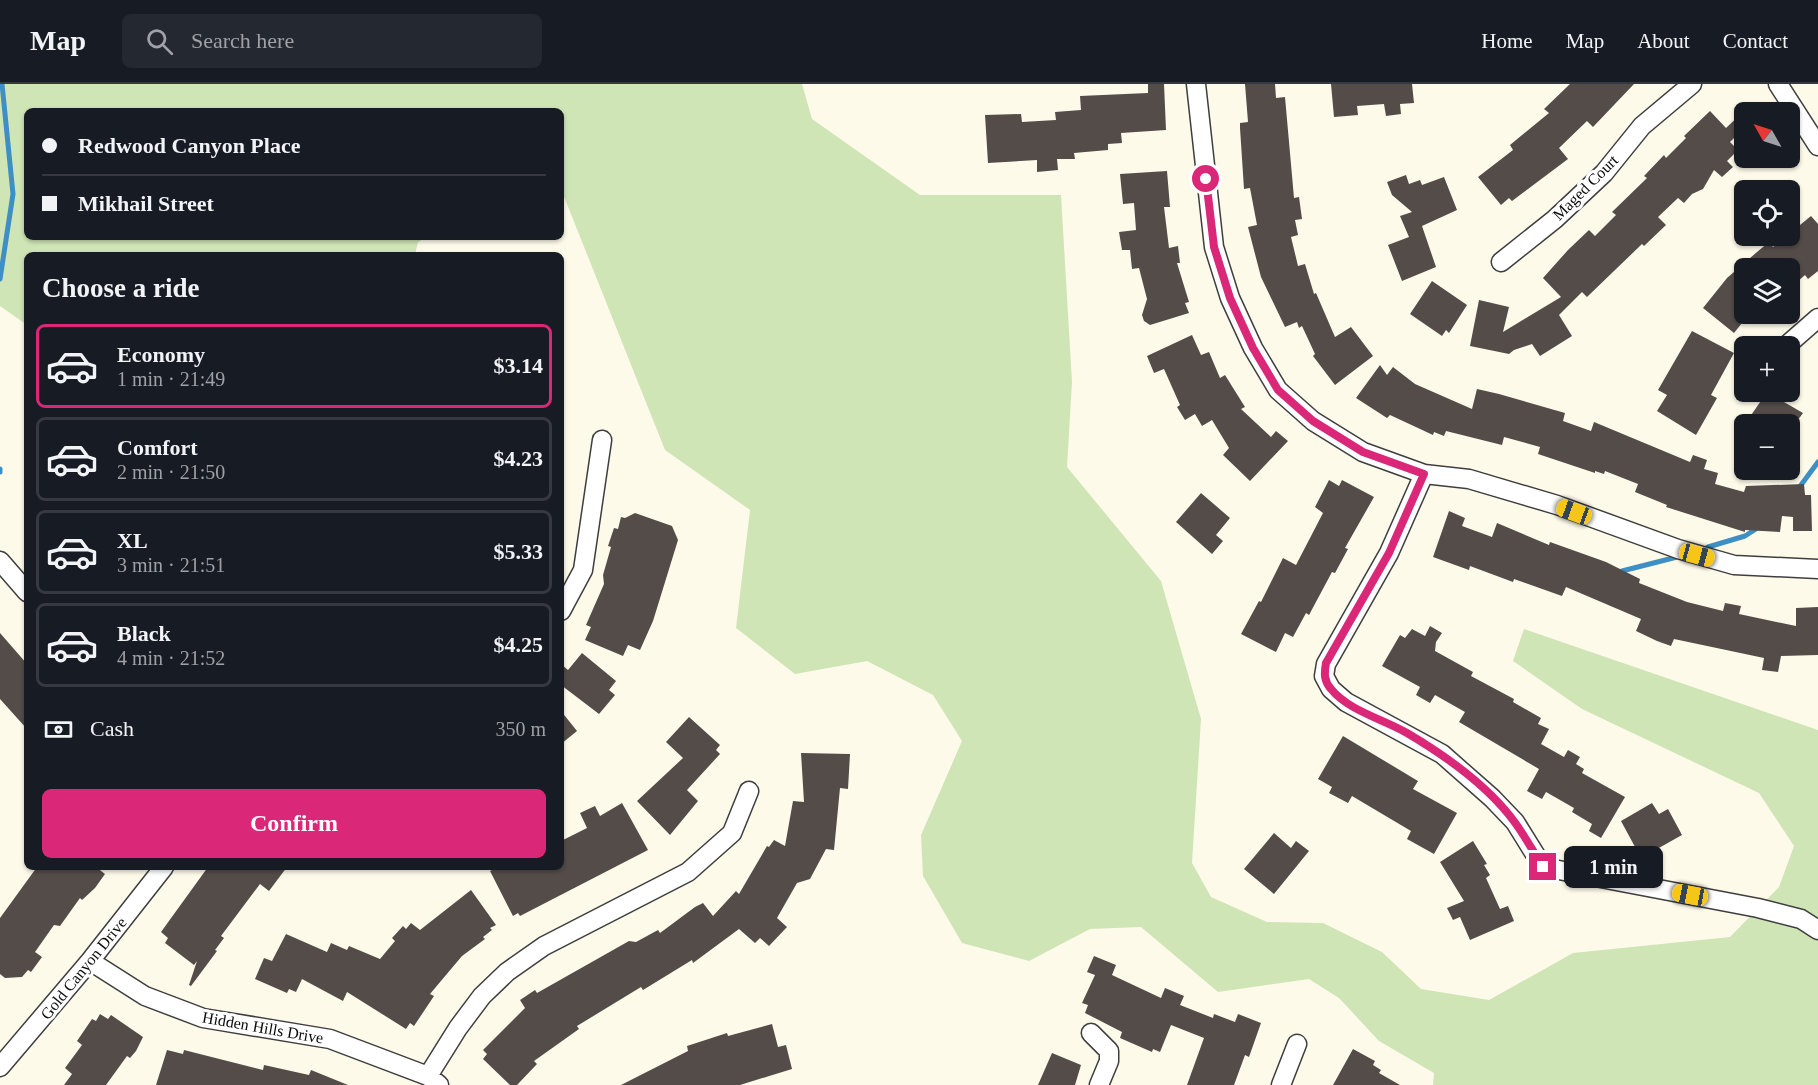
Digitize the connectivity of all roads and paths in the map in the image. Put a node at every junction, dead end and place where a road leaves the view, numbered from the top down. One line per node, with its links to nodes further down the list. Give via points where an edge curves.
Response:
1 (1196, 84): 9 (street, via 1214,247 1230,298 1253,348 1278,390 1313,421 1363,452)
2 (1692, 84): 5 (street, Maged Court, via 1642,126 1604,173 1555,219)
3 (1778, 84): 4 (street)
4 (1818, 146)
5 (1501, 262)
6 (1818, 318): 7 (street)
7 (1797, 336)
8 (602, 440): 13 (street, via 583,570)
9 (1424, 474): 11 (street, via 1469,479 1734,565); 16 (street, via 1389,553 1326,663 1324,676 1331,689 1346,702 1442,754 1466,774 1515,822 1543,867 1758,908 1801,919)
10 (0, 561): 12 (street)
11 (1818, 569)
12 (24, 589)
13 (564, 605)
14 (749, 792): 21 (street, via 732,833 688,872 544,946 507,972 464,1020)
15 (162, 870): 17 (street, Gold Canyon Drive)
16 (1818, 930)
17 (90, 961): 20 (street, Gold Canyon Drive); 21 (street, Hidden Hills Drive, via 145,996 203,1018 330,1039)
18 (1091, 1033): 22 (street, via 1109,1051)
19 (1297, 1044): 23 (street)
20 (0, 1067)
21 (433, 1081)
22 (1099, 1085)
23 (1281, 1085)

